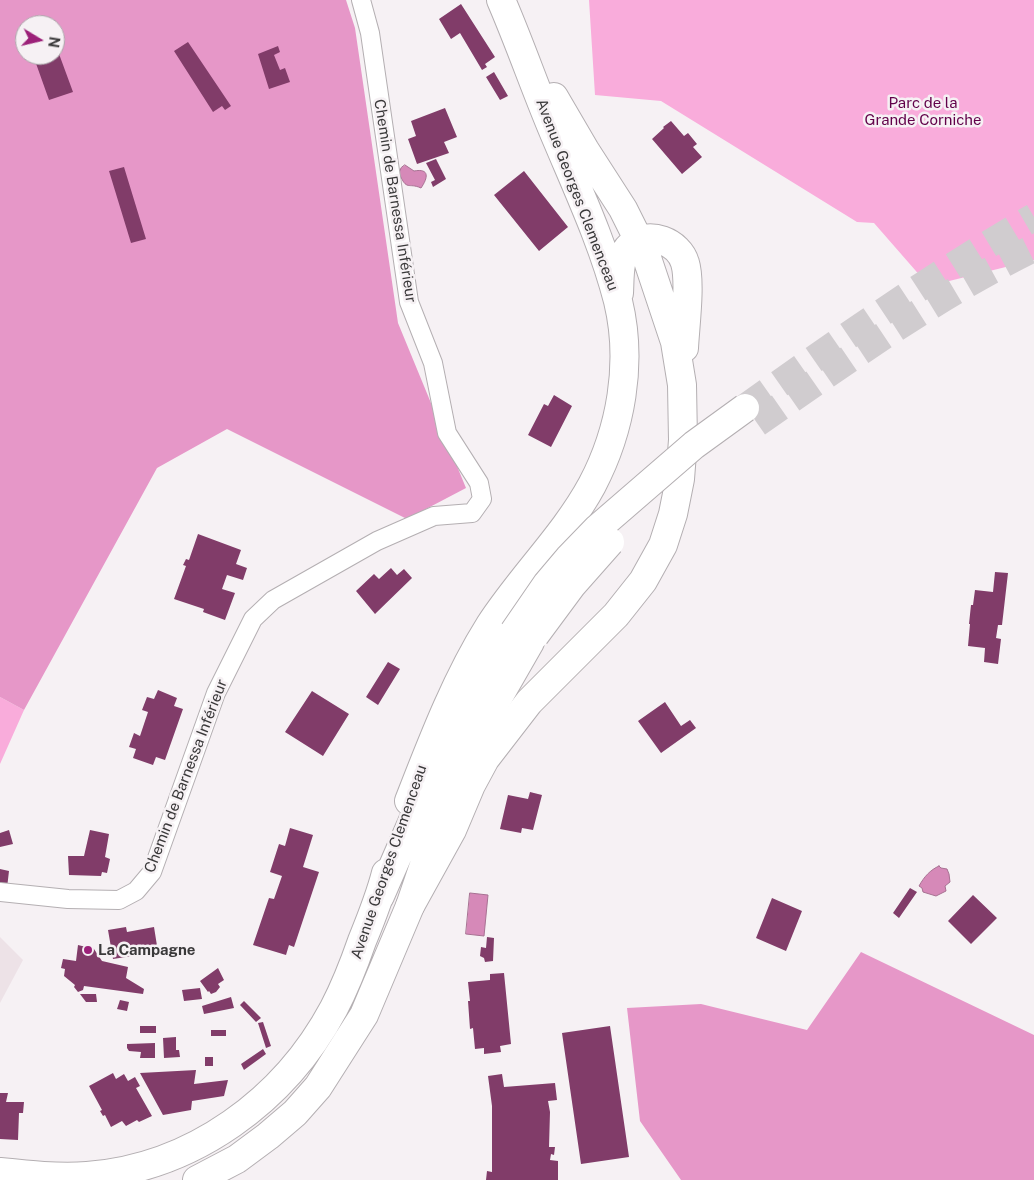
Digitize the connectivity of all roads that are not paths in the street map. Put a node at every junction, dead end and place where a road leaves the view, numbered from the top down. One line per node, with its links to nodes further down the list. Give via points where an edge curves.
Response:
1 (360, 0): 8 (street, Chemin de Barnessa Inférieur, via 370,33 409,302 433,363 447,433 479,483 482,499 472,513 434,516 377,541 273,600 253,619 216,693 152,872 136,891 119,900)
2 (502, 0): 3 (main road, Avenue Georges Clemenceau)
3 (513, 26): 4 (main road, Avenue Georges Clemenceau); 5 (main road, Avenue Georges Clemenceau, via 606,262)
4 (639, 241): 5 (main road, via 631,245 624,255); 10 (main road, Avenue Georges Clemenceau, via 675,342 682,385 683,440 674,514 663,545 642,581 616,615 529,702 485,759 452,830)
5 (618, 302): 9 (main road, Avenue Georges Clemenceau, via 623,334 623,376 619,412 608,450 582,503 489,626 452,698 399,827)
6 (751, 415): 7 (main road, bridge, via 694,445 598,528 547,584)
7 (522, 637): 9 (main road, via 457,728); 10 (main road, via 464,757)
8 (0, 892)
9 (380, 896): 11 (main road, Avenue Georges Clemenceau, via 335,1007 316,1039 292,1068 242,1117 189,1150 124,1170 87,1176)
10 (410, 906): 12 (main road, Avenue Georges Clemenceau, via 364,1015 318,1087 268,1136 237,1159)
11 (0, 1172)
12 (197, 1180)

